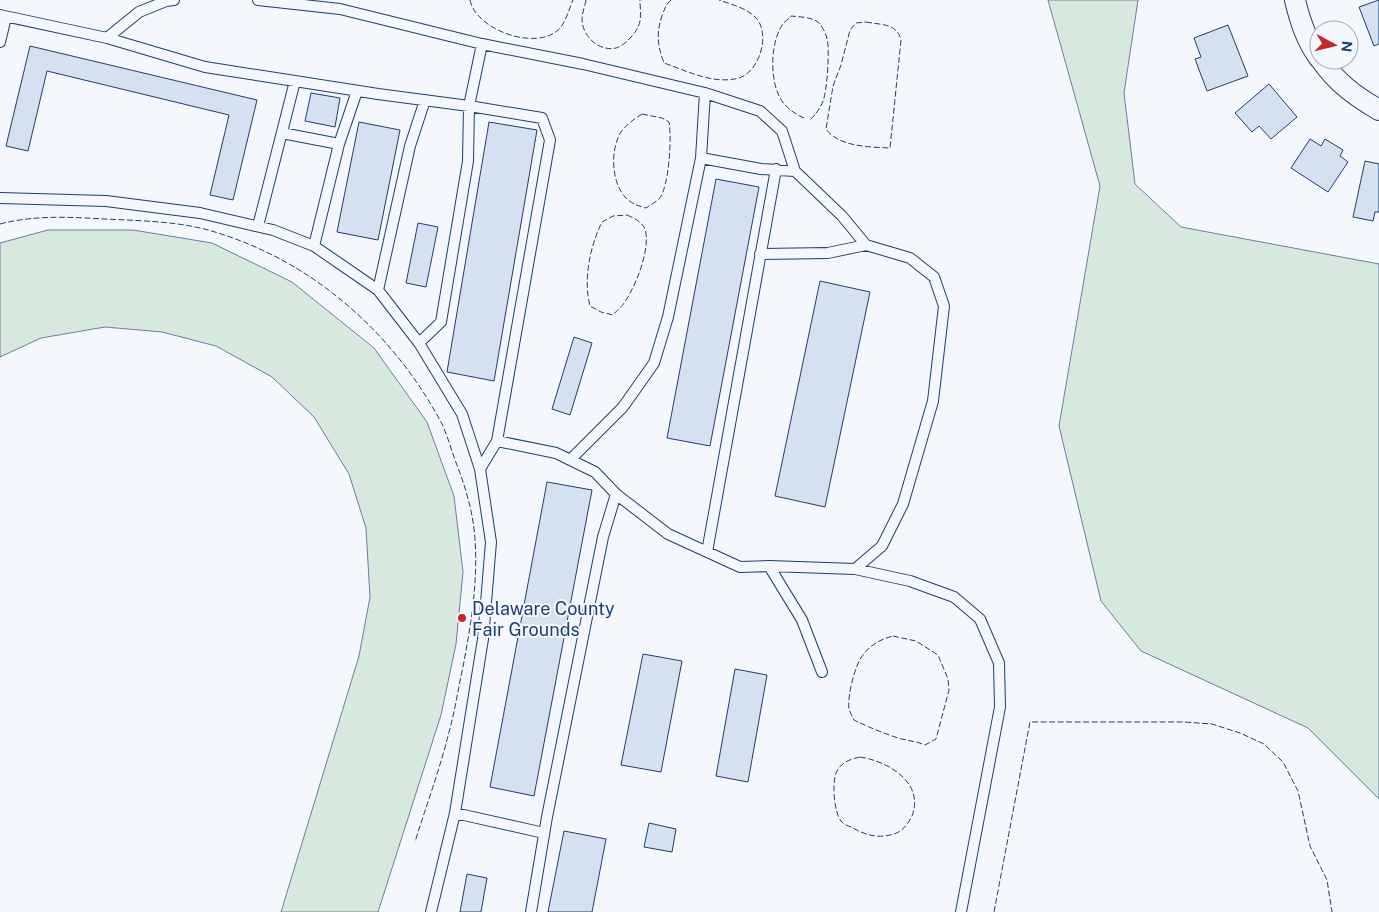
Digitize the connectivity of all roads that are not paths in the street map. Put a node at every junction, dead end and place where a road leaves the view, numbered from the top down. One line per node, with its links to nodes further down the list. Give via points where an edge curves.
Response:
1 (174, 0): 5 (lane, via 138,12)
2 (258, 0): 7 (lane, via 340,9)
3 (1295, 0): 8 (street)
4 (3, 16): 5 (lane); 6 (lane)
5 (107, 38): 10 (lane, via 205,67)
6 (0, 42)
7 (482, 44): 12 (lane); 14 (lane)
8 (1309, 44)
9 (1327, 70): 15 (street, via 1353,95)
10 (295, 82): 11 (lane); 16 (lane)
11 (357, 91): 13 (lane); 17 (lane)
12 (705, 93): 18 (lane); 20 (lane, via 760,111 782,131)
13 (425, 100): 14 (lane); 26 (lane, via 410,146)
14 (469, 106): 27 (lane, via 468,162 441,322); 28 (lane, via 542,118 550,140)
15 (1379, 110)
16 (282, 133): 17 (lane); 22 (lane)
17 (339, 144): 24 (lane)
18 (701, 158): 19 (lane); 29 (lane, via 668,317 654,363 623,407)
19 (776, 170): 20 (lane); 25 (lane)
20 (795, 171): 23 (lane, via 842,216)
21 (0, 198): 22 (lane, via 106,201 200,213)
22 (258, 226): 24 (lane)
23 (866, 245): 25 (lane, via 828,253); 34 (lane, via 910,258 922,267 934,277 944,306 933,401 903,504 882,546)
24 (314, 246): 26 (lane)
25 (760, 254): 32 (lane)
26 (378, 290): 27 (lane)
27 (419, 343): 30 (lane, via 462,414)
28 (497, 441): 29 (lane); 30 (lane)
29 (570, 460): 31 (lane, via 594,472)
30 (480, 469): 36 (lane, via 491,542 483,639)
31 (616, 494): 32 (lane, via 668,534); 37 (lane, via 602,537)
32 (707, 552): 33 (lane, via 740,567)
33 (769, 566): 34 (lane); 35 (lane, via 802,620)
34 (855, 569): 40 (lane, via 910,581 954,597 980,619 999,663 1000,707)
35 (822, 672)
36 (455, 813): 37 (lane); 38 (lane)
37 (544, 833): 39 (lane)
38 (431, 912)
39 (531, 912)
40 (961, 912)

